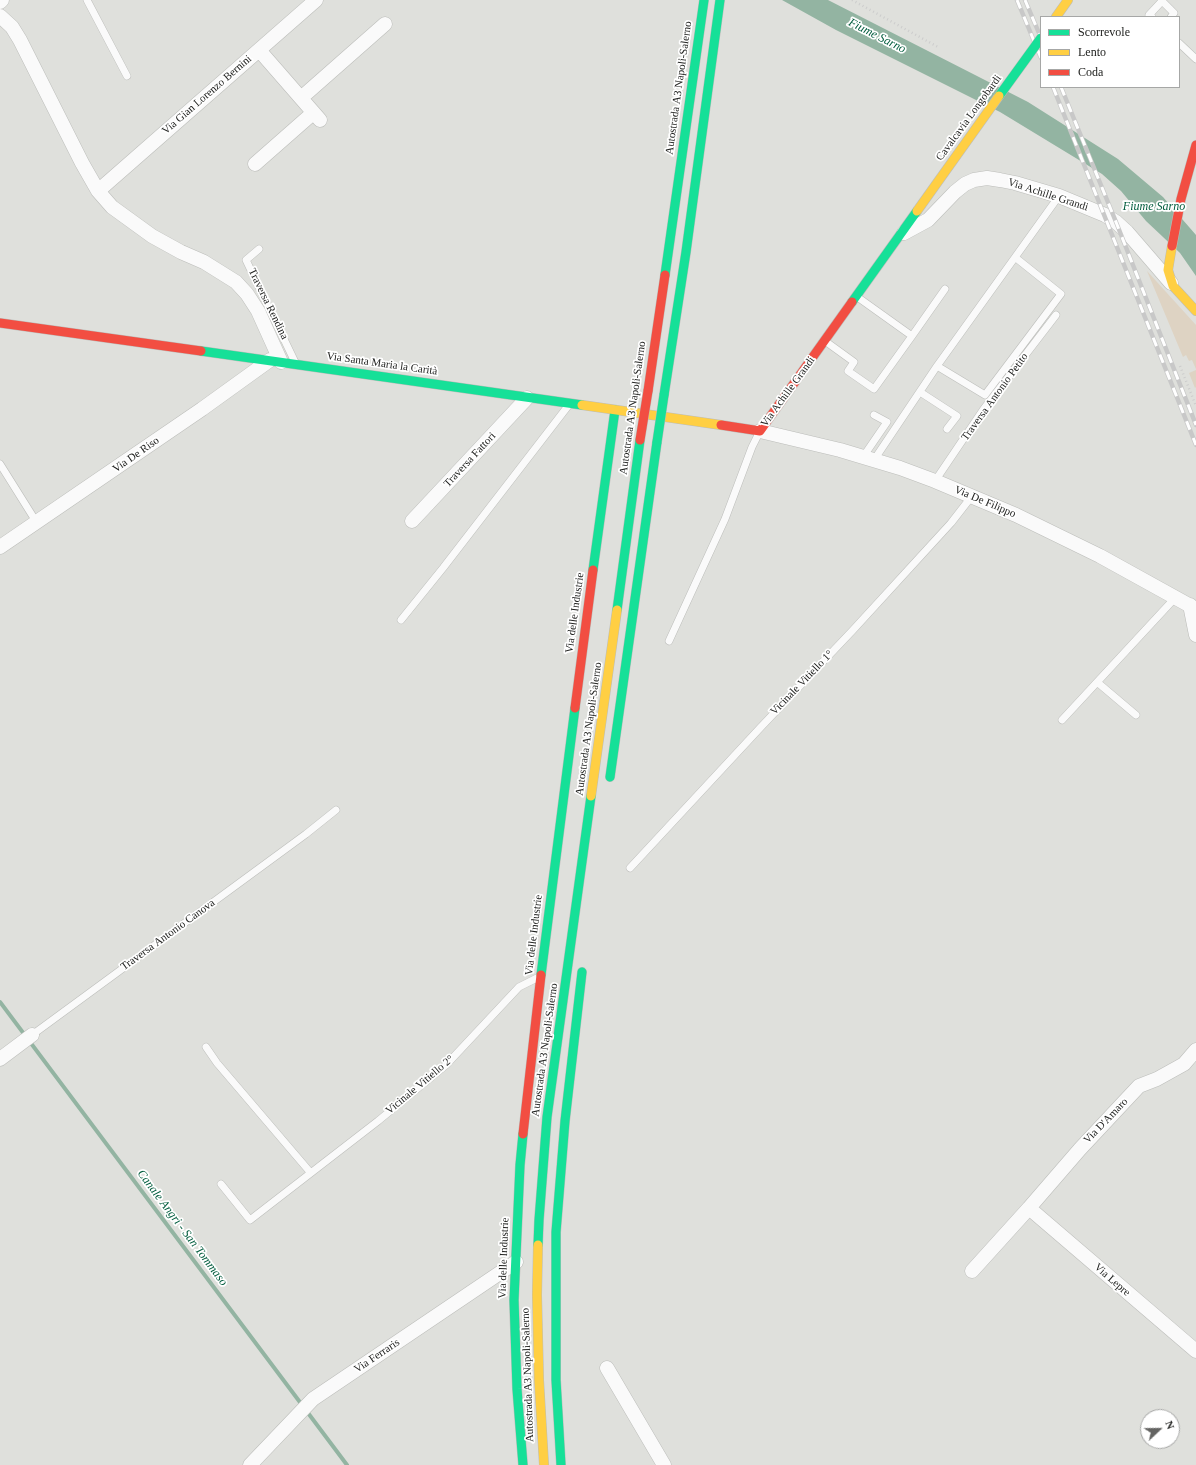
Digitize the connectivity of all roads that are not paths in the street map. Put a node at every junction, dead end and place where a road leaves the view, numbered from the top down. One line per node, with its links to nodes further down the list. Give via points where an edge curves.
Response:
1 (2, 0): 7 (street)
2 (87, 0): 17 (lane)
3 (316, 0): 15 (street, Via Gian Lorenzo Bernini)
4 (704, 0): 80 (main road, Autostrada A3 Napoli-Salerno, bridge, via 640,440 547,1117 539,1220 537,1295)
5 (720, 0): 62 (main road, bridge)
6 (1068, 0): 9 (main road)
7 (0, 2)
8 (0, 16): 21 (street, via 12,27 20,40)
9 (1057, 16)
10 (1150, 16): 11 (lane, via 1162,1 1174,13)
11 (1172, 16)
12 (385, 24): 18 (street)
13 (1040, 39): 23 (main road, Cavalcavia Longobardi, bridge)
14 (1180, 44): 16 (lane)
15 (259, 50): 18 (street); 21 (street, Via Gian Lorenzo Bernini)
16 (1196, 59)
17 (127, 76)
18 (301, 98): 20 (street, via 316,116)
19 (1196, 145): 26 (main road, via 1181,199)
20 (255, 164)
21 (98, 191): 37 (street, via 112,207 152,236 204,262 236,282 258,311)
22 (1059, 196): 24 (street, Via Achille Grandi, via 1000,180 974,180 955,192 928,220); 27 (street, Via Achille Grandi, via 1116,222); 28 (lane)
23 (917, 211): 24 (main road, Via Achille Grandi)
24 (900, 235): 31 (main road, Via Achille Grandi)
25 (259, 249): 38 (lane, Traversa Rendina, via 246,260)
26 (1170, 254): 27 (street, via 1162,259); 29 (main road, via 1168,270)
27 (1148, 257): 29 (street, Via Achille Grandi)
28 (1016, 258): 39 (lane); 39 (lane, via 1061,294 984,395)
29 (1173, 286): 32 (main road)
30 (945, 289): 35 (lane)
31 (856, 296): 35 (lane); 36 (main road, Via Achille Grandi)
32 (1196, 311)
33 (1056, 315): 49 (lane, Traversa Antonio Petito, via 983,410)
34 (0, 324): 37 (main road, Via Santa Maria la Carità)
35 (912, 336): 36 (lane, via 874,389 848,371 854,362)
36 (824, 341): 46 (main road, Via Achille Grandi)
37 (276, 361): 38 (main road, Via Santa Maria la Carità); 52 (street, Via De Riso)
38 (296, 364): 41 (main road, Via Santa Maria la Carità)
39 (936, 366): 40 (lane)
40 (920, 392): 45 (lane, via 957,416); 47 (lane)
41 (527, 398): 42 (main road, Via Santa Maria la Carità); 51 (street, Traversa Fattori)
42 (569, 404): 43 (main road, Via Santa Maria la Carità); 56 (lane)
43 (615, 410): 46 (main road, Via Santa Maria la Carità); 66 (main road, Via delle Industrie)
44 (874, 415): 47 (lane, via 886,422)
45 (947, 429)
46 (760, 431): 47 (street, Via De Filippo); 58 (lane, via 725,519)
47 (869, 458): 49 (street, Via De Filippo)
48 (0, 464): 52 (lane)
49 (935, 481): 50 (street, Via De Filippo)
50 (972, 496): 54 (street, Via De Filippo, via 1100,556); 64 (lane, Vicinale Vitiello 1°, via 951,523 853,630)
51 (412, 521)
52 (37, 523): 53 (street, Via De Riso)
53 (0, 547)
54 (1175, 598): 55 (street, Via De Filippo); 59 (lane)
55 (1193, 607): 57 (street)
56 (401, 620)
57 (1196, 635)
58 (669, 641)
59 (1097, 682): 60 (lane); 61 (lane)
60 (1136, 715)
61 (1062, 720)
62 (608, 789)
63 (336, 810): 67 (lane, Traversa Antonio Canova)
64 (630, 868)
65 (584, 959): 81 (main road, via 565,1120 556,1232 556,1380)
66 (541, 976): 71 (lane, Vicinale Vitiello 2°, via 519,987 446,1065); 74 (main road, Via delle Industrie, via 520,1165)
67 (26, 1039): 70 (street, Traversa Antonio Canova)
68 (206, 1047): 71 (lane)
69 (1196, 1050): 73 (street, Via D'Amaro, via 1184,1064 1139,1086)
70 (0, 1058)
71 (310, 1172): 72 (lane, Vicinale Vitiello 2°, via 250,1220)
72 (221, 1184)
73 (1029, 1208): 75 (street, Via D'Amaro); 76 (street, Via Lepre)
74 (516, 1262): 78 (street, Via Ferraris, via 313,1399); 79 (main road, Via delle Industrie, via 514,1300 517,1389)
75 (972, 1271)
76 (1196, 1351)
77 (606, 1368): 82 (street)
78 (250, 1465)
79 (523, 1465)
80 (544, 1465)
81 (561, 1465)
82 (664, 1465)

